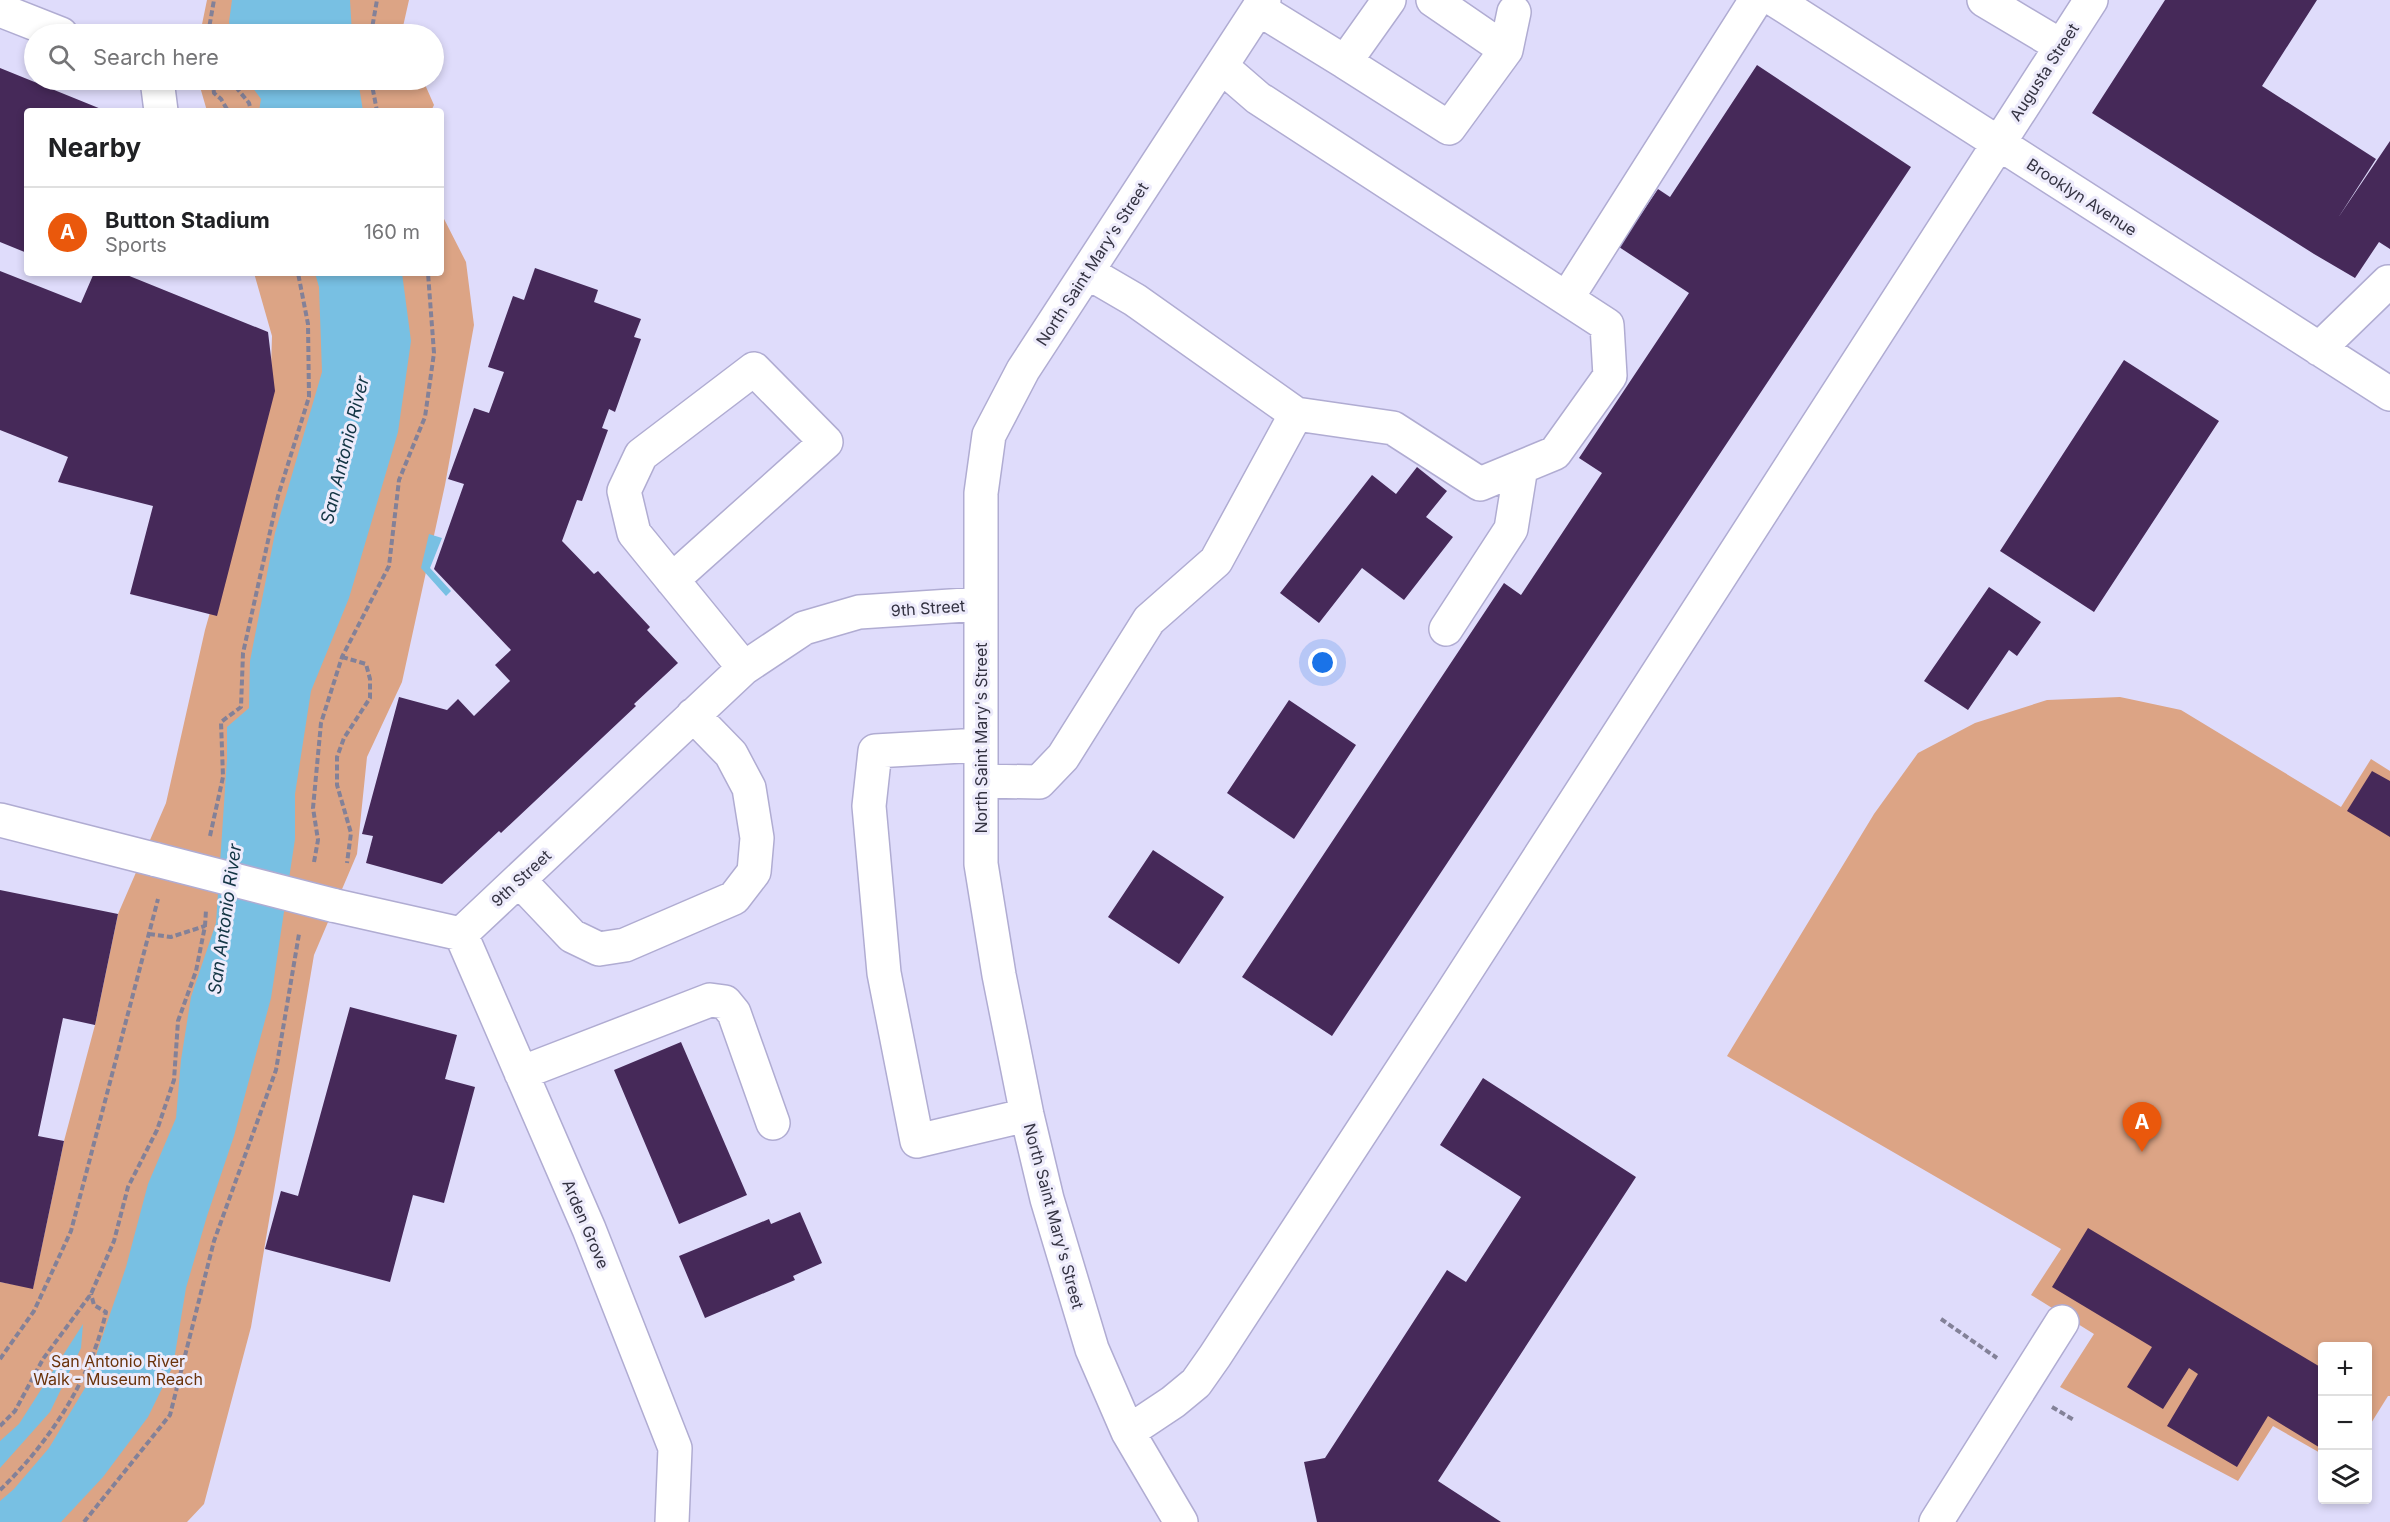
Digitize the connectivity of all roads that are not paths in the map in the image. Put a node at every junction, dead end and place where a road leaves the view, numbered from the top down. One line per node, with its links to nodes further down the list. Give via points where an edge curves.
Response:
1 (1389, 0): 13 (street)
2 (1433, 0): 12 (street)
3 (1756, 0): 20 (street)
4 (1775, 0): 17 (street, Brooklyn Avenue)
5 (1984, 0): 11 (street)
6 (2091, 0): 11 (street, Augusta Street)
7 (1262, 4): 13 (street); 14 (street, North Saint Mary's Street)
8 (1510, 4): 12 (street)
9 (0, 10): 10 (street)
10 (36, 24)
11 (2061, 46): 17 (street, Augusta Street)
12 (1506, 50): 13 (street, via 1449,128)
13 (1345, 62)
14 (1221, 66): 18 (street, North Saint Mary's Street); 20 (street, via 1258,98)
15 (166, 90): 16 (street)
16 (162, 108)
17 (1998, 143): 21 (street, Brooklyn Avenue); 39 (street, Augusta Street, via 1215,1356 1196,1383)
18 (1087, 272): 23 (street, via 1135,300); 26 (street, North Saint Mary's Street, via 1023,370 989,435 981,493)
19 (2390, 284): 21 (street)
20 (1567, 298): 24 (street, via 1607,325 1610,376 1555,453)
21 (2319, 349): 22 (street, Brooklyn Avenue)
22 (2390, 394)
23 (1296, 414): 24 (street, via 1393,428 1480,484); 31 (street, via 1216,561 1149,620 1063,757 1039,782)
24 (1521, 467): 27 (street, via 1511,529)
25 (672, 580): 25 (street, via 634,533 624,491 641,454 754,369 826,442); 28 (street)
26 (981, 604): 28 (street, 9th Street, via 859,612 804,628); 30 (street, North Saint Mary's Street)
27 (1446, 629)
28 (744, 668): 29 (street, 9th Street)
29 (693, 715): 33 (street, 9th Street); 33 (street, via 731,754 749,788 757,838 754,872 734,898 625,945 599,949 572,936)
30 (980, 745): 31 (street, North Saint Mary's Street); 36 (street, via 875,751 869,806 884,973 917,1141)
31 (981, 781): 36 (street, North Saint Mary's Street, via 981,864)
32 (0, 820): 34 (street, bridge)
33 (519, 880): 34 (street, 9th Street)
34 (461, 934): 35 (street, Arden Grove)
35 (521, 1073): 37 (street, via 710,1000 725,1002 734,1013); 40 (street, Arden Grove, via 589,1229 675,1448)
36 (1027, 1115): 39 (street, North Saint Mary's Street, via 1047,1199 1092,1349)
37 (774, 1123)
38 (2062, 1322): 42 (street)
39 (1128, 1432): 41 (street, North Saint Mary's Street)
40 (672, 1522)
41 (1180, 1522)
42 (1936, 1522)

